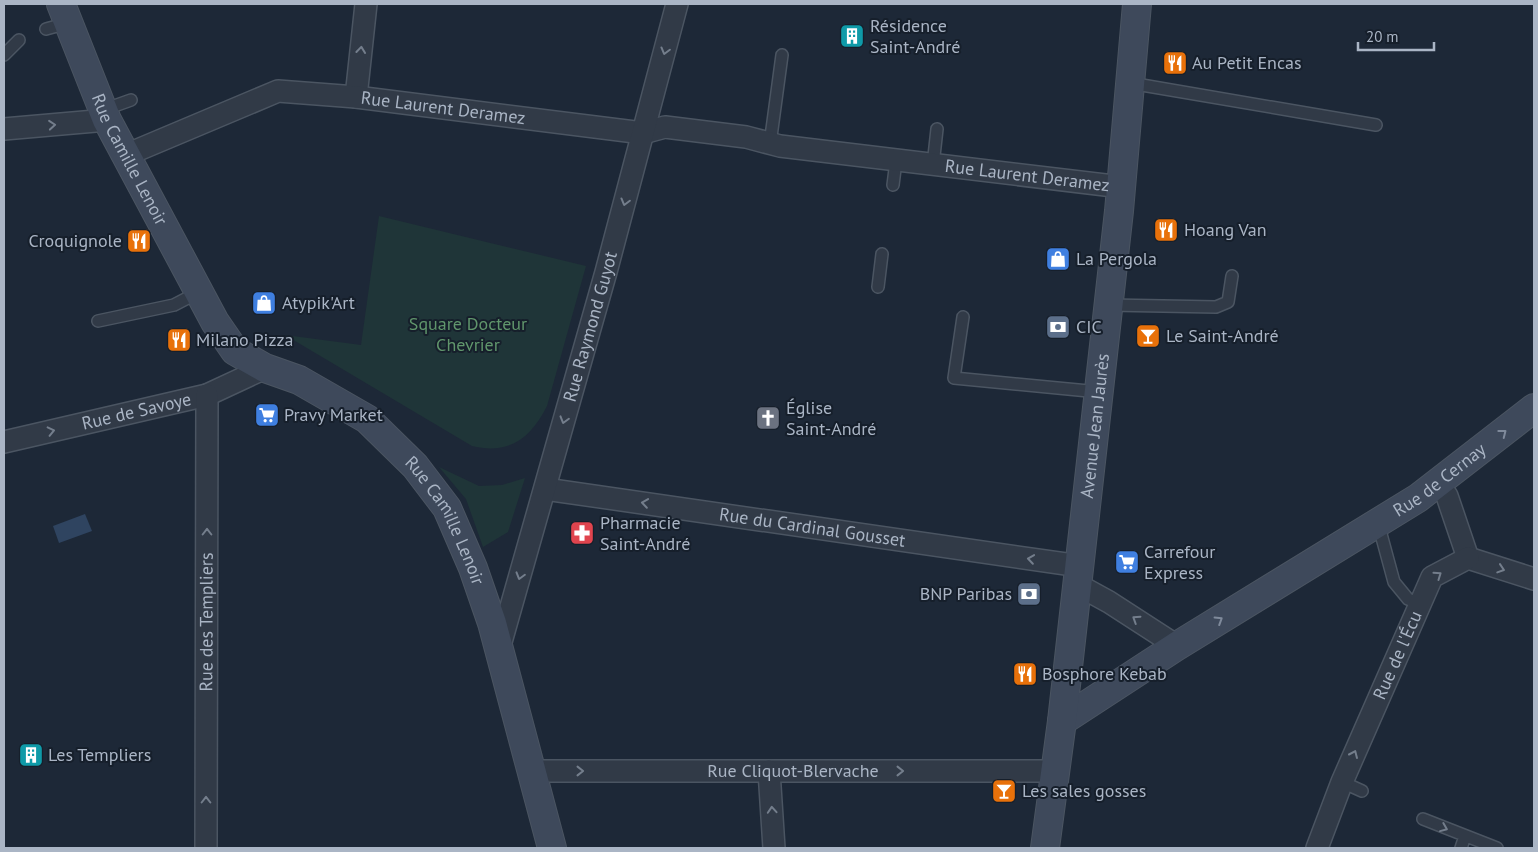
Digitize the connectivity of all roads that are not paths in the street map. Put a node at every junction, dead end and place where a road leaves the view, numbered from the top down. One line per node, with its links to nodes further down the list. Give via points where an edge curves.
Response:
1 (366, 4): 9 (street, one-way to 1)
2 (677, 4): 15 (street, Rue Raymond Guyot, one-way to 15)
3 (1137, 4): 8 (main road, Avenue Jean Jaurès)
4 (58, 19): 11 (main road, Rue Camille Lenoir)
5 (19, 40): 6 (lane)
6 (4, 55)
7 (782, 55): 16 (lane)
8 (1130, 82): 12 (lane); 21 (main road, Avenue Jean Jaurès)
9 (356, 97): 15 (street, Rue Laurent Deramez); 17 (street, Rue Laurent Deramez, via 278,91)
10 (131, 100): 11 (lane)
11 (105, 115): 13 (street, one-way to 11); 17 (main road, Rue Camille Lenoir)
12 (1376, 125)
13 (4, 129)
14 (937, 130): 19 (lane, Rue Laurent Deramez)
15 (643, 133): 16 (street, Rue Laurent Deramez, via 664,127); 35 (street, Rue Raymond Guyot, one-way to 35)
16 (770, 144): 18 (street, Rue Laurent Deramez)
17 (126, 155): 25 (main road, Rue Camille Lenoir)
18 (896, 161): 19 (street, Rue Laurent Deramez); 20 (lane)
19 (932, 165): 21 (street, Rue Laurent Deramez)
20 (893, 185)
21 (1122, 187): 26 (main road, Avenue Jean Jaurès)
22 (882, 254): 24 (lane)
23 (1232, 276): 26 (lane, via 1228,302 1216,307)
24 (878, 287)
25 (199, 292): 28 (lane, via 174,305); 29 (main road, Rue Camille Lenoir, via 235,352)
26 (1109, 305): 30 (main road, Avenue Jean Jaurès)
27 (963, 317): 30 (lane, via 954,378)
28 (98, 321)
29 (265, 368): 31 (street, Rue de Savoye); 42 (main road, Rue Camille Lenoir, via 299,380 367,419 415,466 447,508 472,568)
30 (1099, 392): 38 (main road, Avenue Jean Jaurès)
31 (207, 395): 33 (street, Rue de Savoye, one-way to 31); 51 (street, Rue des Templiers, one-way to 31)
32 (1534, 408): 34 (main road, Rue de Cernay, one-way to 32)
33 (4, 442)
34 (1438, 483): 36 (main road, Rue de Cernay); 37 (street, via 1447,496)
35 (545, 489): 38 (street, Rue du Cardinal Gousset, one-way to 35); 42 (street, Rue Raymond Guyot, one-way to 42)
36 (1377, 521): 40 (lane, via 1394,582 1408,599); 41 (main road, Rue de Cernay, one-way to 36, via 1334,540)
37 (1468, 558): 39 (street, one-way to 39); 40 (street, Rue de l'Écu, one-way to 37, via 1432,577)
38 (1079, 575): 41 (street, one-way to 38, via 1109,602); 43 (main road, Avenue Jean Jaurès)
39 (1534, 579)
40 (1420, 604): 47 (street, Rue de l'Écu, one-way to 40)
41 (1177, 646): 43 (main road, Rue de Cernay)
42 (499, 649): 44 (main road, Rue Camille Lenoir)
43 (1062, 721): 46 (main road, Avenue Jean Jaurès)
44 (532, 771): 45 (street, Rue Cliquot-Blervache, one-way to 45); 52 (main road, Rue Camille Lenoir)
45 (769, 771): 46 (street, Rue Cliquot-Blervache, one-way to 46); 53 (street, one-way to 45)
46 (1054, 771): 54 (main road, Avenue Jean Jaurès)
47 (1342, 782): 48 (lane); 55 (street, Rue de l'Écu)
48 (1362, 791)
49 (1423, 820): 50 (lane, one-way to 50)
50 (1465, 836): 56 (lane); 57 (lane)
51 (206, 848)
52 (552, 848)
53 (774, 848)
54 (1045, 848)
55 (1317, 848)
56 (1461, 848)
57 (1497, 848)

